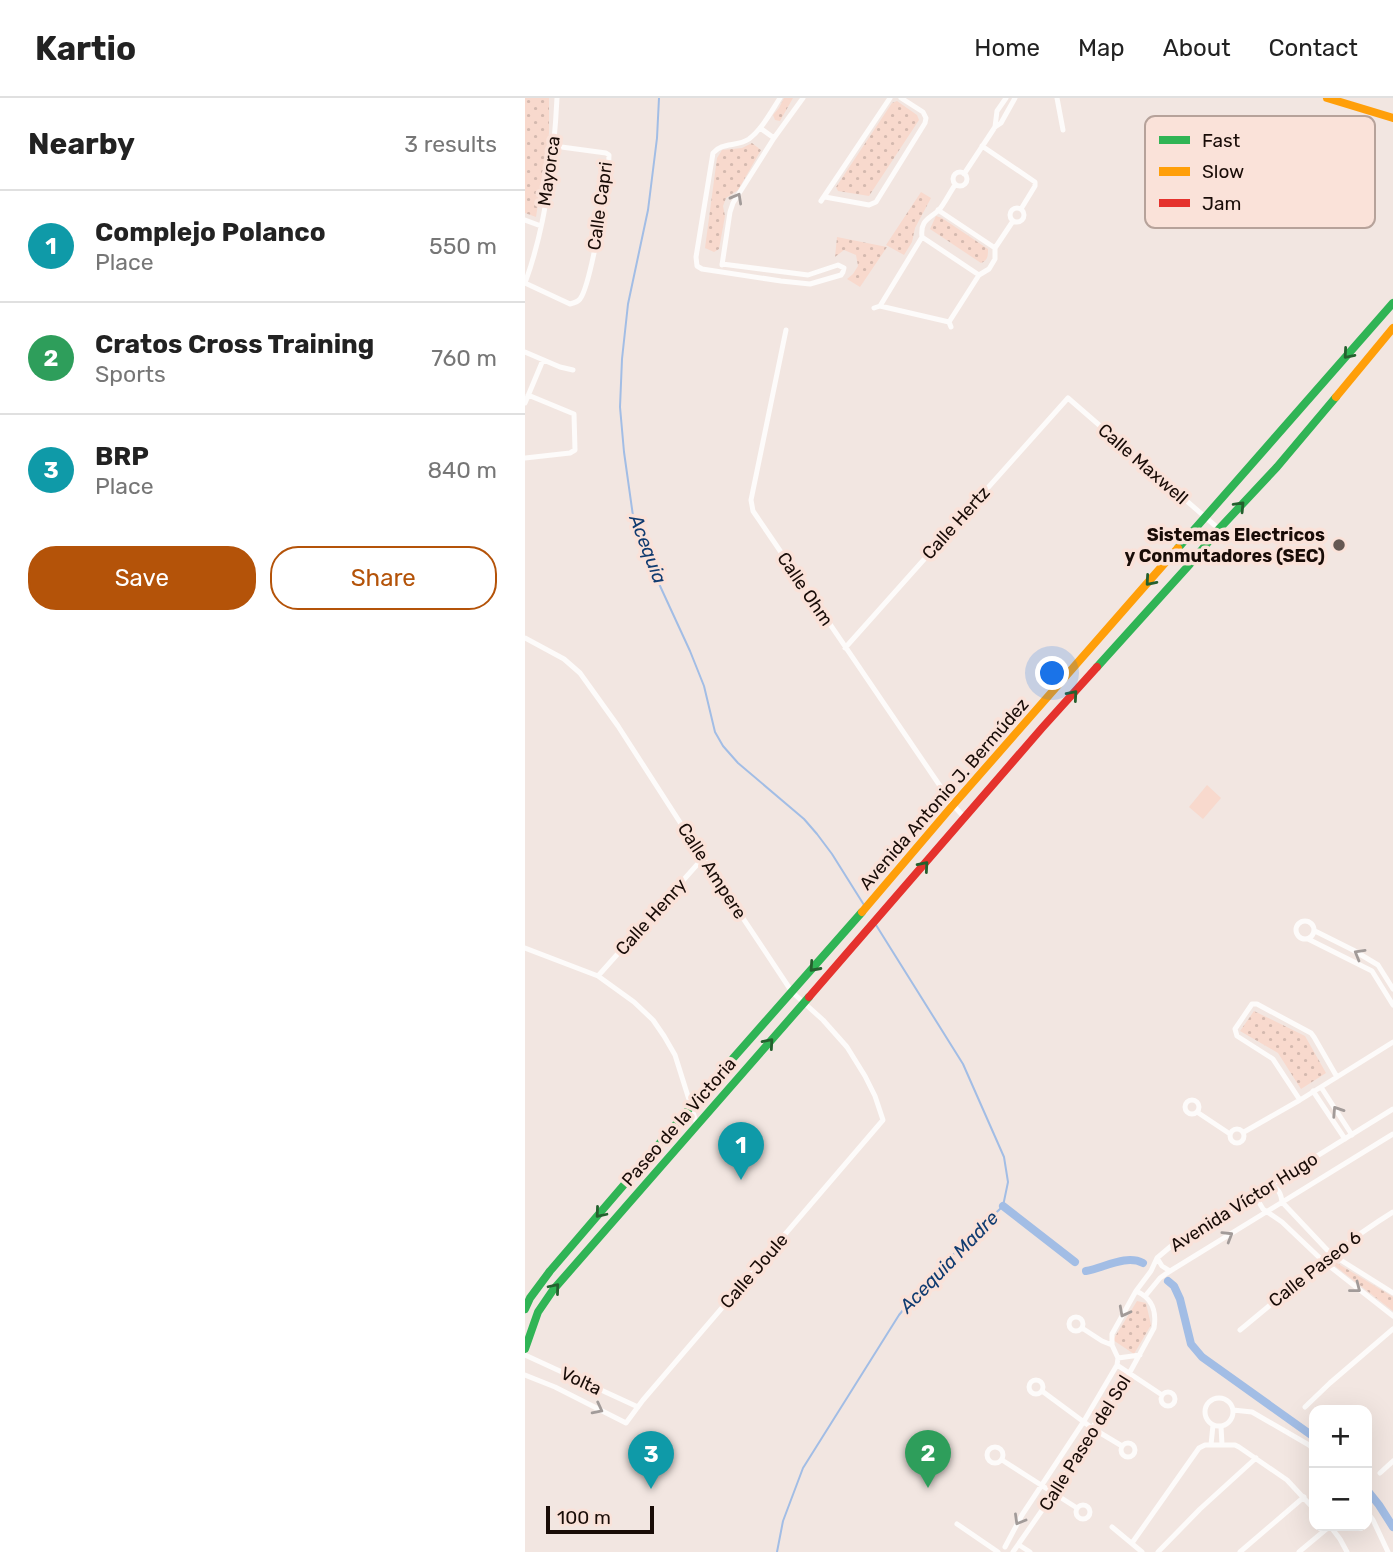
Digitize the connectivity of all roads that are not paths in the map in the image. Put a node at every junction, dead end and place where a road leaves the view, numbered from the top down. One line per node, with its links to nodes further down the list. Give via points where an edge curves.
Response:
1 (557, 98): 15 (street, Mayorca)
2 (780, 98): 12 (street)
3 (803, 98): 14 (street)
4 (890, 98): 5 (street, via 823,200 876,202 925,123 923,112)
5 (901, 98)
6 (1006, 98): 11 (street, via 997,111)
7 (1015, 98): 11 (street)
8 (1057, 98): 13 (street)
9 (1327, 98): 10 (main road)
10 (1393, 118)
11 (995, 127): 16 (street)
12 (760, 128): 14 (street); 25 (street, via 744,141 713,153 697,266)
13 (1063, 130)
14 (774, 138): 24 (street, one-way to 14, via 733,203)
15 (554, 146): 21 (street, Mayorca); 29 (street, Calle Capri, via 609,157 590,266 580,299 571,304)
16 (982, 146): 17 (street); 23 (street, via 1035,181 1021,209 1022,219 1013,220)
17 (964, 174): 18 (street, via 954,175); 18 (street, via 965,184)
18 (955, 185): 19 (street)
19 (938, 210): 22 (street, via 922,228); 23 (street)
20 (525, 220): 21 (street)
21 (541, 226): 29 (street, Mayorca)
22 (922, 237): 27 (street); 27 (street, via 877,307 950,324)
23 (995, 248): 27 (street, via 995,259)
24 (722, 264): 25 (street); 26 (street)
25 (721, 272): 28 (street)
26 (782, 272): 28 (street); 28 (street, via 808,275 836,265 844,270 816,283)
27 (979, 275)
28 (781, 281)
29 (525, 283)
30 (1393, 303): 40 (main road, Avenida Antonio J. Bermúdez, one-way to 40)
31 (1393, 328): 41 (main road, Avenida Antonio J. Bermúdez, one-way to 31)
32 (786, 330): 45 (street, Calle Ohm, via 752,506)
33 (525, 352): 34 (street)
34 (543, 360): 35 (street); 36 (street)
35 (573, 370)
36 (528, 395): 38 (street); 39 (street, via 574,414 575,450)
37 (1067, 398): 40 (street, Calle Maxwell); 45 (street, Calle Hertz)
38 (525, 402)
39 (525, 458)
40 (1205, 518): 41 (street, Calle Maxwell); 42 (main road, Avenida Antonio J. Bermúdez)
41 (1219, 529): 43 (main road, Avenida Antonio J. Bermúdez)
42 (1177, 551): 43 (main road); 46 (main road, Avenida Antonio J. Bermúdez, one-way to 46)
43 (1190, 564): 47 (main road, Avenida Antonio J. Bermúdez, one-way to 43)
44 (525, 638): 48 (street, Calle Ampere, via 580,673)
45 (845, 648): 46 (street, Calle Ohm)
46 (953, 805): 47 (street, Calle Ohm); 57 (main road, Avenida Antonio J. Bermúdez, one-way to 57)
47 (965, 818): 49 (main road, Avenida Antonio J. Bermúdez, one-way to 47)
48 (703, 858): 55 (street, Calle Henry); 57 (street, Calle Ampere)
49 (872, 926): 58 (main road, Paseo de la Victoria)
50 (1315, 931): 51 (street); 51 (street, via 1311,923 1299,923 1297,935); 53 (street, one-way to 50)
51 (1308, 939): 54 (street)
52 (525, 948): 55 (street)
53 (1378, 965): 54 (street); 56 (street)
54 (1372, 971): 59 (street)
55 (598, 976): 65 (street, via 653,1020 675,1055)
56 (1393, 989)
57 (792, 992): 58 (street, Calle Ampere); 65 (main road, Avenida Antonio J. Bermúdez)
58 (804, 1003): 68 (street, Calle Ampere, via 847,1047); 69 (main road, Paseo de la Victoria, one-way to 58)
59 (1393, 1005)
60 (1393, 1042): 61 (street)
61 (1337, 1077): 62 (street); 64 (street, via 1311,1033 1257,1004 1250,1006 1235,1029 1237,1036 1273,1059)
62 (1321, 1087): 63 (street); 73 (street, one-way to 62)
63 (1313, 1091): 64 (street); 74 (street)
64 (1300, 1100): 70 (street)
65 (691, 1107): 69 (street); 91 (main road, Avenida Antonio J. Bermúdez, one-way to 91, via 550,1271)
66 (1393, 1110): 73 (street, Avenida Víctor Hugo)
67 (1197, 1112): 71 (street)
68 (883, 1120): 105 (street, Calle Joule)
69 (698, 1125): 97 (main road, Paseo de la Victoria, one-way to 69, via 547,1298)
70 (1244, 1132): 71 (street, via 1235,1128); 71 (street, via 1238,1143)
71 (1230, 1134)
72 (1393, 1134): 77 (street, Avenida Víctor Hugo)
73 (1352, 1135): 74 (street, Avenida Víctor Hugo)
74 (1345, 1139): 75 (street, Avenida Víctor Hugo)
75 (1270, 1185): 76 (street, Avenida Víctor Hugo); 77 (street, via 1280,1192)
76 (1257, 1193): 78 (street, via 1259,1205); 83 (street, Avenida Víctor Hugo)
77 (1282, 1202): 78 (street, Avenida Víctor Hugo); 80 (street)
78 (1267, 1212): 81 (street); 86 (street, Avenida Víctor Hugo, one-way to 78)
79 (1393, 1212): 82 (street, Calle Paseo 6)
80 (1293, 1214): 81 (street); 82 (street)
81 (1282, 1222): 84 (street)
82 (1331, 1254): 84 (street, Calle Paseo 6); 89 (street)
83 (1157, 1258): 85 (street); 86 (street, Avenida Víctor Hugo)
84 (1323, 1261): 92 (street, one-way to 92); 95 (street, Calle Paseo 6)
85 (1150, 1271): 87 (street); 88 (street)
86 (1170, 1271): 87 (street)
87 (1160, 1278): 90 (street)
88 (1136, 1290): 90 (street); 96 (street, one-way to 96, via 1112,1334)
89 (1393, 1293)
90 (1146, 1295): 98 (street, Calle Paseo del Sol, via 1155,1321)
91 (525, 1309)
92 (1393, 1317)
93 (1082, 1328): 96 (street)
94 (1393, 1329): 106 (street)
95 (1240, 1330)
96 (1112, 1345): 100 (street, Calle Paseo del Sol)
97 (525, 1349)
98 (1140, 1354): 100 (street, Calle Paseo del Sol); 101 (street, Calle Paseo del Sol)
99 (525, 1355): 105 (street, Volta)
100 (1117, 1362): 101 (street); 108 (street, Calle Paseo del Sol)
101 (1130, 1372): 104 (street); 112 (street, Calle Paseo del Sol)
102 (525, 1375): 109 (street, Volta, one-way to 109)
103 (1042, 1391): 108 (street)
104 (1162, 1395)
105 (638, 1407): 109 (street, Calle Joule)
106 (1305, 1407)
107 (1233, 1410): 110 (street, via 1222,1398 1210,1402 1206,1416); 111 (street, via 1231,1420); 116 (street, via 1252,1412)
108 (1084, 1421): 112 (street); 121 (street, Calle Paseo del Sol)
109 (625, 1423)
110 (1213, 1424): 111 (street); 113 (street)
111 (1221, 1426): 114 (street)
112 (1092, 1428): 115 (street); 122 (street, Calle Paseo del Sol)
113 (1211, 1445): 114 (street); 131 (street, via 1199,1448)
114 (1222, 1445): 117 (street, via 1239,1447)
115 (1122, 1446)
116 (1309, 1446)
117 (1255, 1458): 123 (street); 138 (street)
118 (1002, 1460): 121 (street)
119 (1393, 1461): 120 (street)
120 (1380, 1472)
121 (1041, 1486): 122 (street); 133 (street, Calle Paseo del Sol, one-way to 133)
122 (1054, 1493): 125 (street); 132 (street, Calle Paseo del Sol)
123 (1304, 1497): 124 (street); 139 (street)
124 (1309, 1502)
125 (1077, 1508)
126 (1372, 1518): 142 (street)
127 (957, 1524): 134 (street)
128 (1112, 1527): 131 (street)
129 (1324, 1531): 140 (street)
130 (1334, 1531): 141 (street)
131 (1132, 1543): 137 (street)
132 (1019, 1545): 135 (street); 136 (street)
133 (1005, 1547): 134 (street); 135 (street)
134 (998, 1552)
135 (1012, 1552)
136 (1030, 1552)
137 (1142, 1552)
138 (1158, 1552)
139 (1240, 1552)
140 (1299, 1552)
141 (1347, 1552)
142 (1388, 1552)

